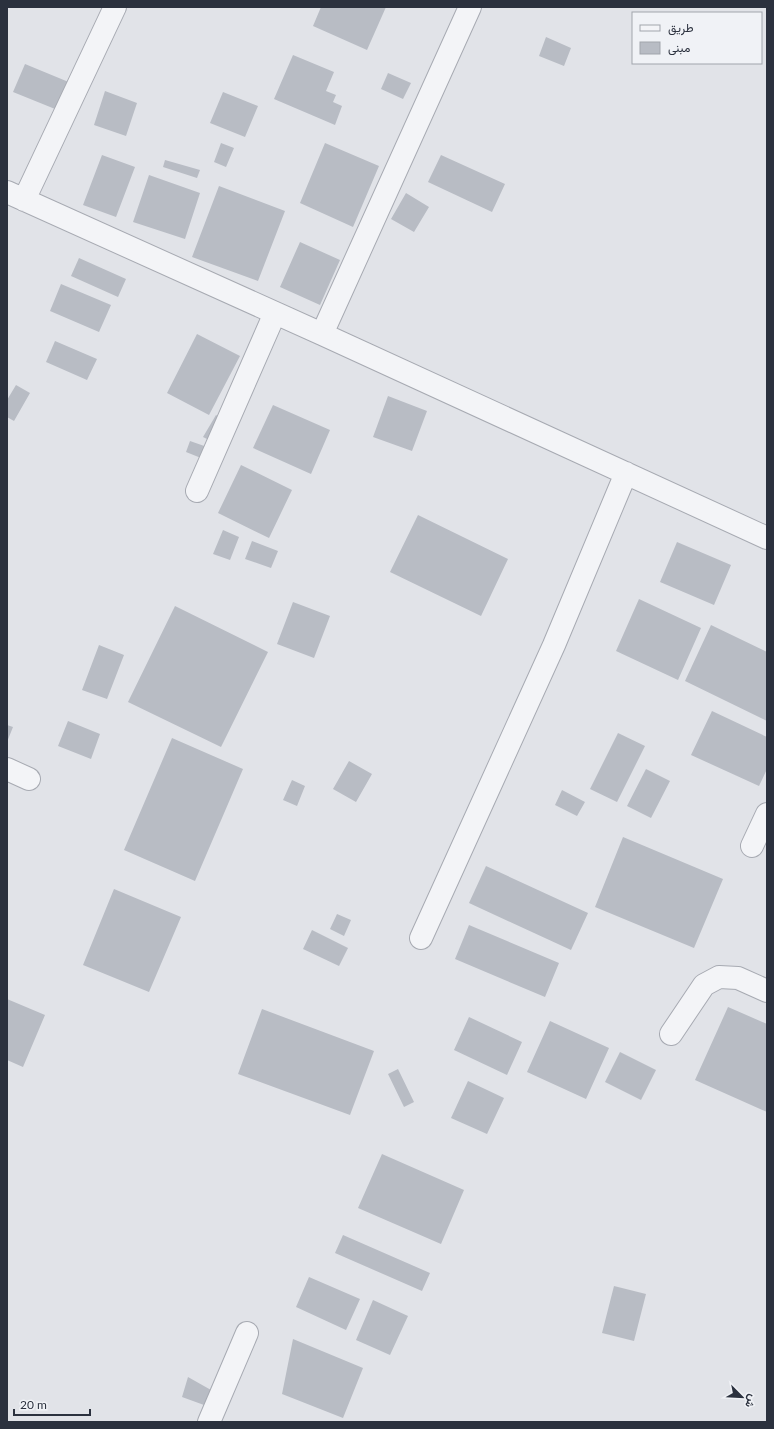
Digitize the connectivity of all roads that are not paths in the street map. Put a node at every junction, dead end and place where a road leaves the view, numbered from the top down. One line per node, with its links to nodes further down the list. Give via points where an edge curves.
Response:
1 (115, 7): 3 (street)
2 (470, 7): 5 (street)
3 (16, 196): 4 (street)
4 (275, 312): 5 (street); 7 (street)
5 (322, 334): 6 (street)
6 (626, 473): 8 (street); 13 (street, via 554,645)
7 (197, 492)
8 (767, 538)
9 (7, 769): 10 (street)
10 (29, 779)
11 (767, 814): 12 (street)
12 (752, 846)
13 (421, 938)
14 (767, 991): 15 (street, via 738,978 719,977 704,985)
15 (671, 1034)
16 (247, 1333): 17 (street)
17 (209, 1422)

